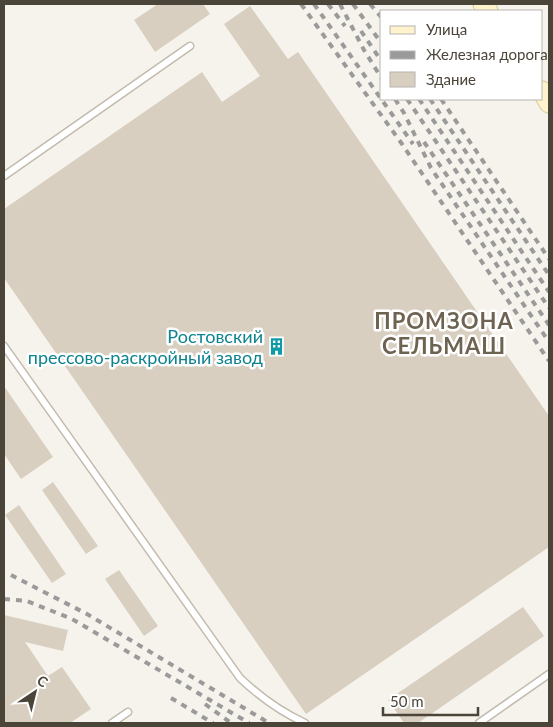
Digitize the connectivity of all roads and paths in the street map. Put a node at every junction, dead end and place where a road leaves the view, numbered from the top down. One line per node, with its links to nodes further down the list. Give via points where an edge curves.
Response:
1 (190, 46): 2 (lane)
2 (4, 176)
3 (4, 346): 7 (lane, via 240,678 254,692)
4 (549, 674): 8 (lane)
5 (128, 712): 6 (lane)
6 (112, 723)
7 (305, 723)
8 (479, 723)

